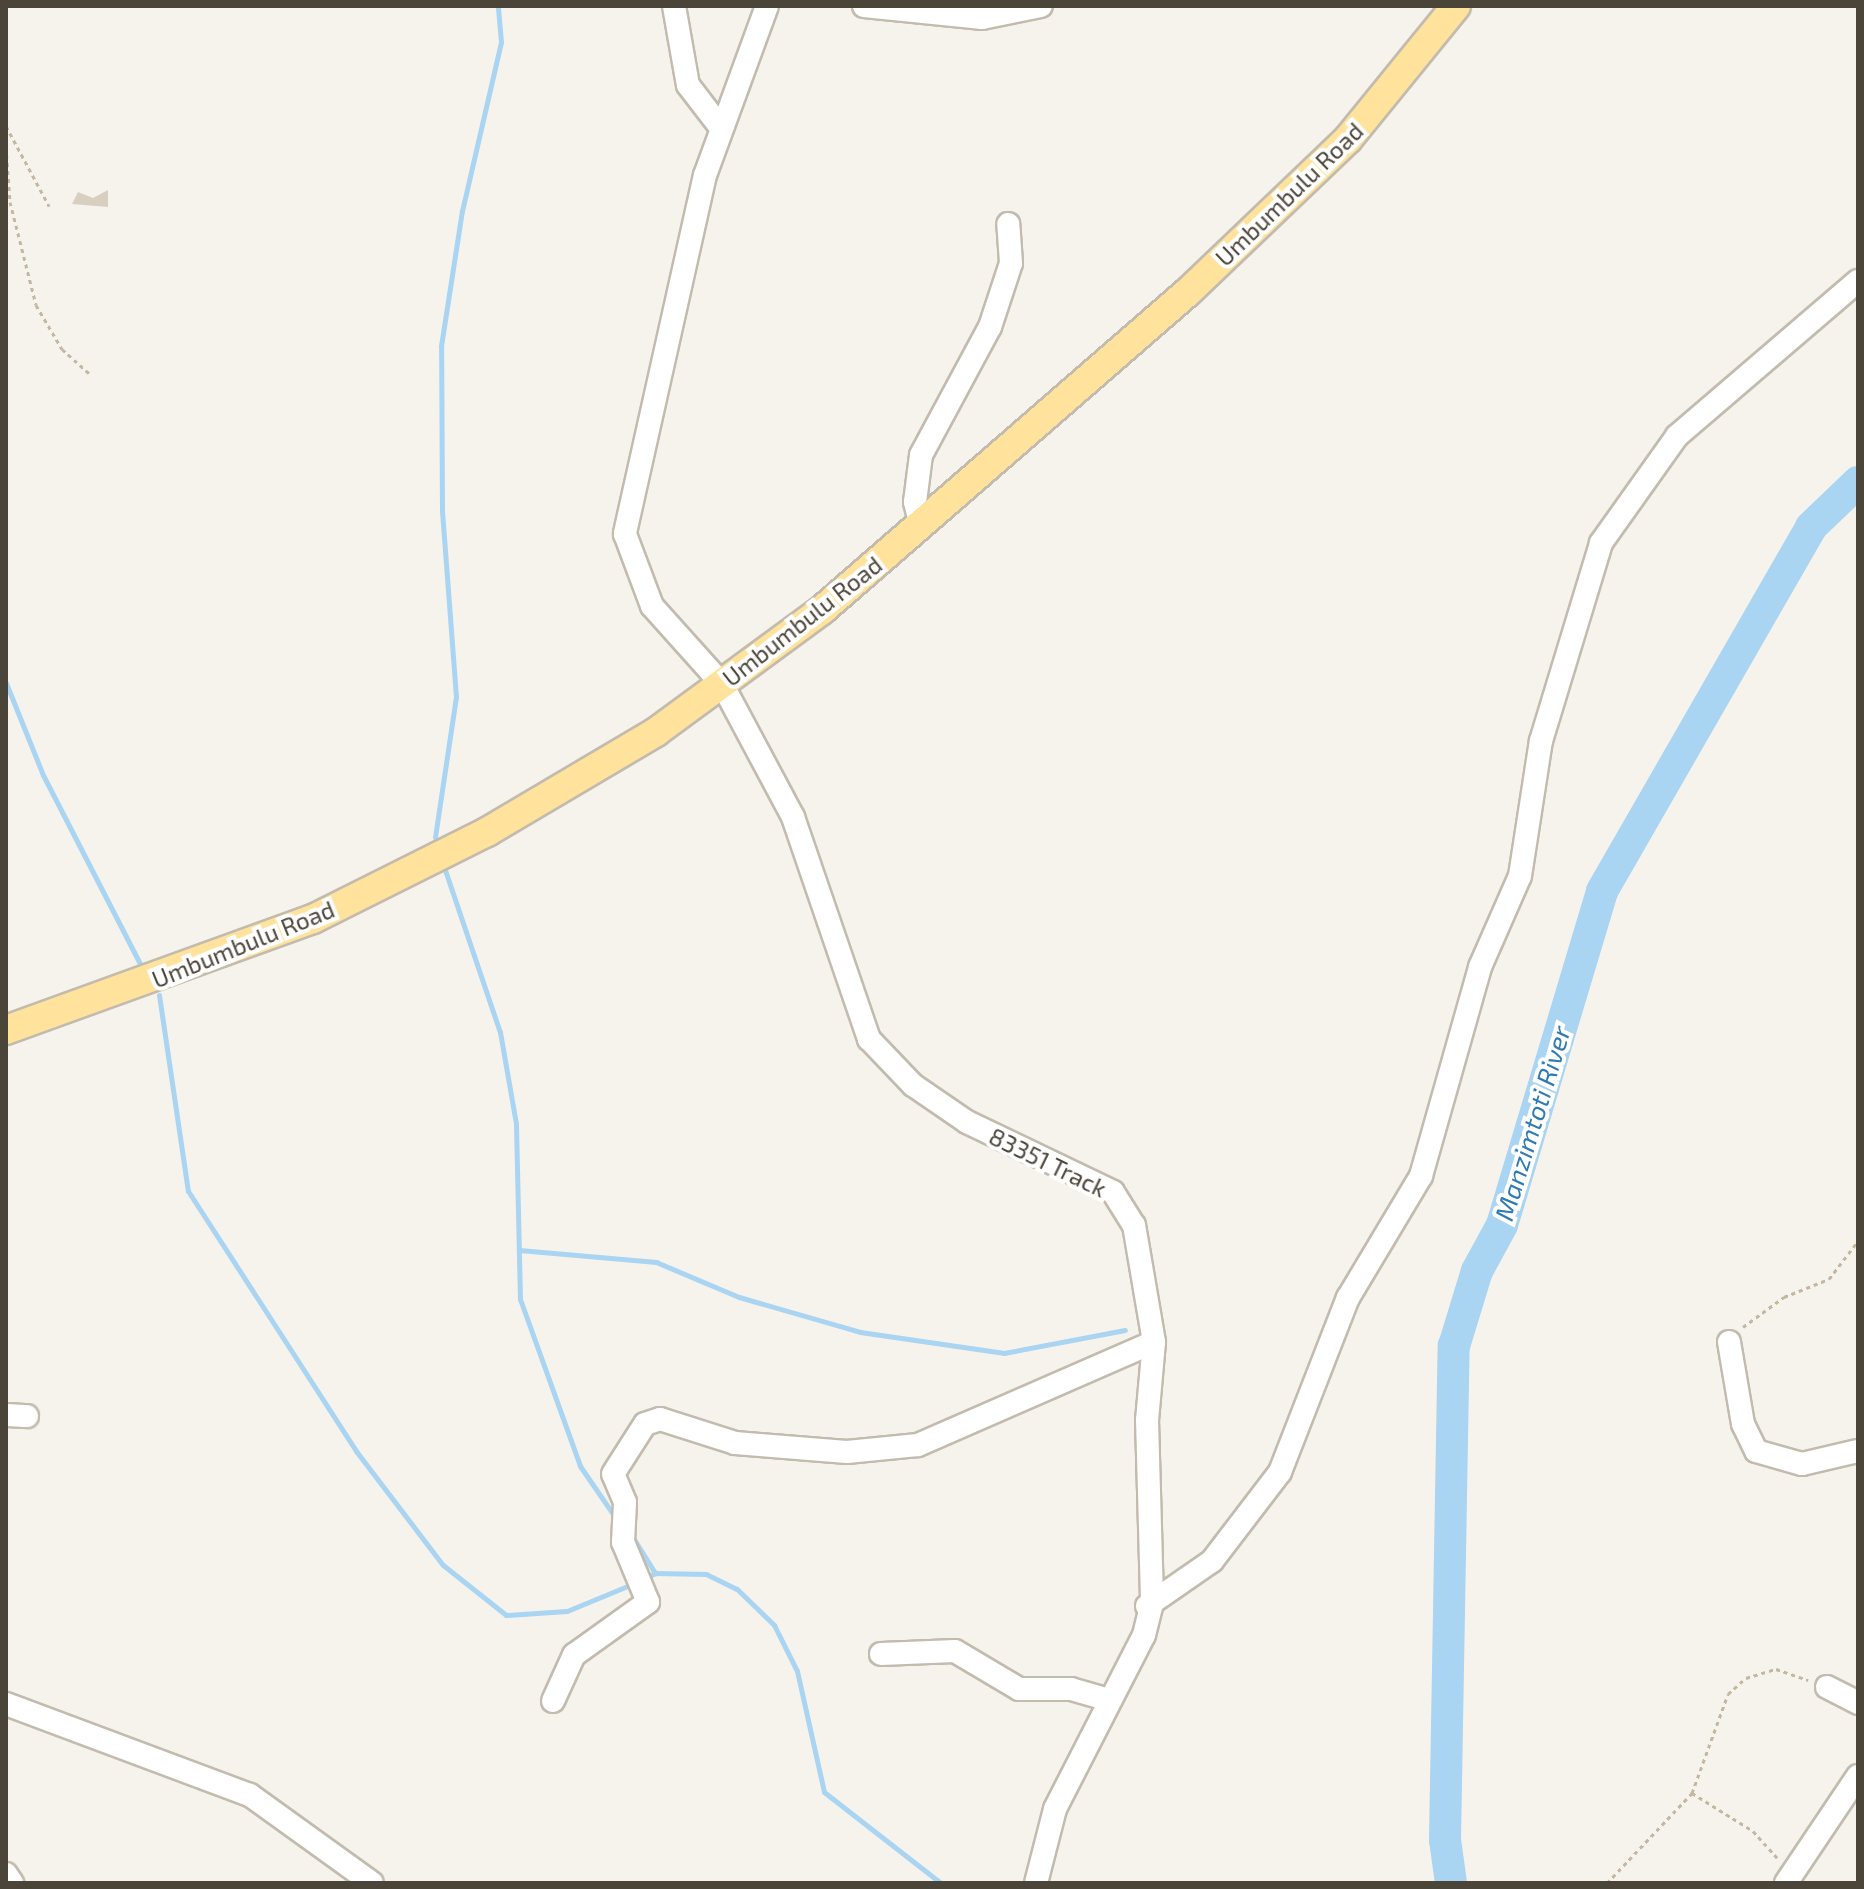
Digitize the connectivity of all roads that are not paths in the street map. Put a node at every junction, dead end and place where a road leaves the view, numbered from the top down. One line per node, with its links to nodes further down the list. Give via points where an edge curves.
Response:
1 (674, 6): 6 (street, via 688,85)
2 (767, 6): 6 (street, 83351 Track)
3 (864, 6): 4 (street, via 982,18)
4 (1041, 6)
5 (1456, 6): 9 (main road, Umbumbulu Road, via 1387,94 1280,208)
6 (721, 128): 10 (street, 83351 Track, via 625,514 652,606)
7 (1008, 224): 9 (street, via 1011,263 985,341 921,455 915,502)
8 (1858, 281): 15 (street, via 1677,436 1601,543 1541,741 1520,876 1480,967 1421,1176 1348,1298 1280,1472 1212,1561)
9 (921, 526): 10 (main road, Umbumbulu Road)
10 (722, 684): 11 (main road, Umbumbulu Road, via 487,832 313,919); 12 (street, 83351 Track, via 793,817 869,1039 913,1085 967,1122 1113,1192 1134,1225)
11 (8, 1027)
12 (1154, 1342): 15 (street, 83351 Track, via 1147,1420 1154,1571); 19 (street, via 918,1445 847,1452 735,1443 660,1419 645,1424 613,1474 625,1502 623,1542 648,1602 574,1655)
13 (1729, 1342): 14 (street, via 1743,1424 1756,1451 1802,1464)
14 (1858, 1451)
15 (1147, 1606): 18 (street, 83351 Track, via 1144,1635)
16 (881, 1654): 18 (street, via 955,1651 1019,1689 1071,1689)
17 (1827, 1687): 20 (street)
18 (1109, 1700): 29 (street, 83351 Track, via 1055,1809)
19 (553, 1701)
20 (1858, 1703)
21 (6, 1704): 23 (street, via 250,1795)
22 (1858, 1776): 25 (street)
23 (342, 1860): 27 (street); 28 (street)
24 (6, 1874): 26 (street)
25 (1783, 1875)
26 (12, 1883)
27 (344, 1883)
28 (372, 1883)
29 (1036, 1883)

